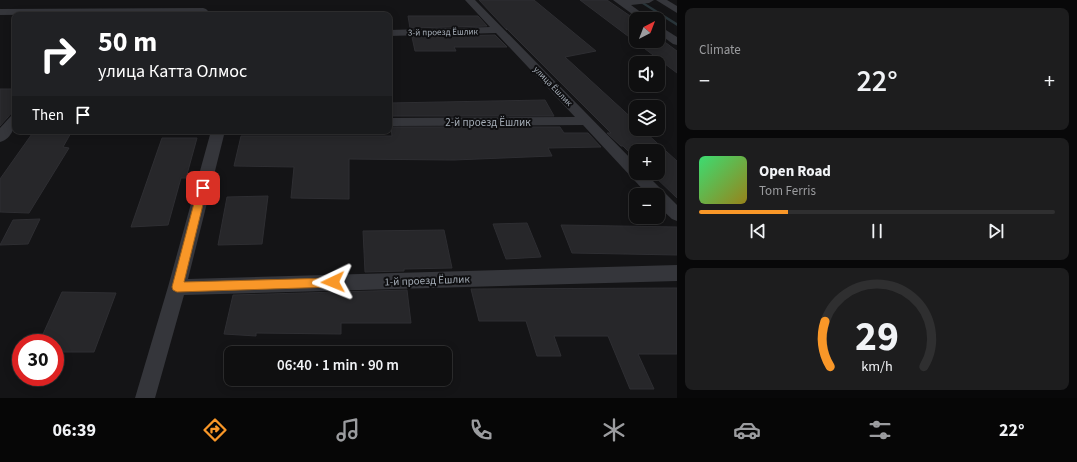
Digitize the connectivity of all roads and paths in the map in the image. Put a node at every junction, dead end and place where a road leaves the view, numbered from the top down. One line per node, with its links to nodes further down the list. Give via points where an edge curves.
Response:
1 (470, 0): 11 (street, улица Ёшлик)
2 (649, 0): 4 (street)
3 (661, 0): 5 (street)
4 (624, 2): 10 (street)
5 (677, 10)
6 (203, 11): 9 (street)
7 (0, 12): 8 (street)
8 (12, 12)
9 (152, 12)
10 (636, 12)
11 (498, 30): 12 (street, 3-й проезд Ёшлик); 15 (street, улица Ёшлик)
12 (392, 33)
13 (665, 33): 14 (street)
14 (677, 42)
15 (587, 121): 17 (street, 2-й проезд Ёшлик); 20 (street, улица Ёшлик)
16 (12, 122): 19 (street)
17 (392, 122)
18 (217, 134): 26 (street)
19 (0, 137)
20 (629, 166)
21 (643, 180): 22 (street, улица Ёшлик)
22 (651, 188)
23 (665, 203): 24 (street, улица Ёшлик)
24 (677, 216)
25 (677, 273): 26 (street, 1-й проезд Ёшлик)
26 (177, 287): 27 (street)
27 (145, 398)

